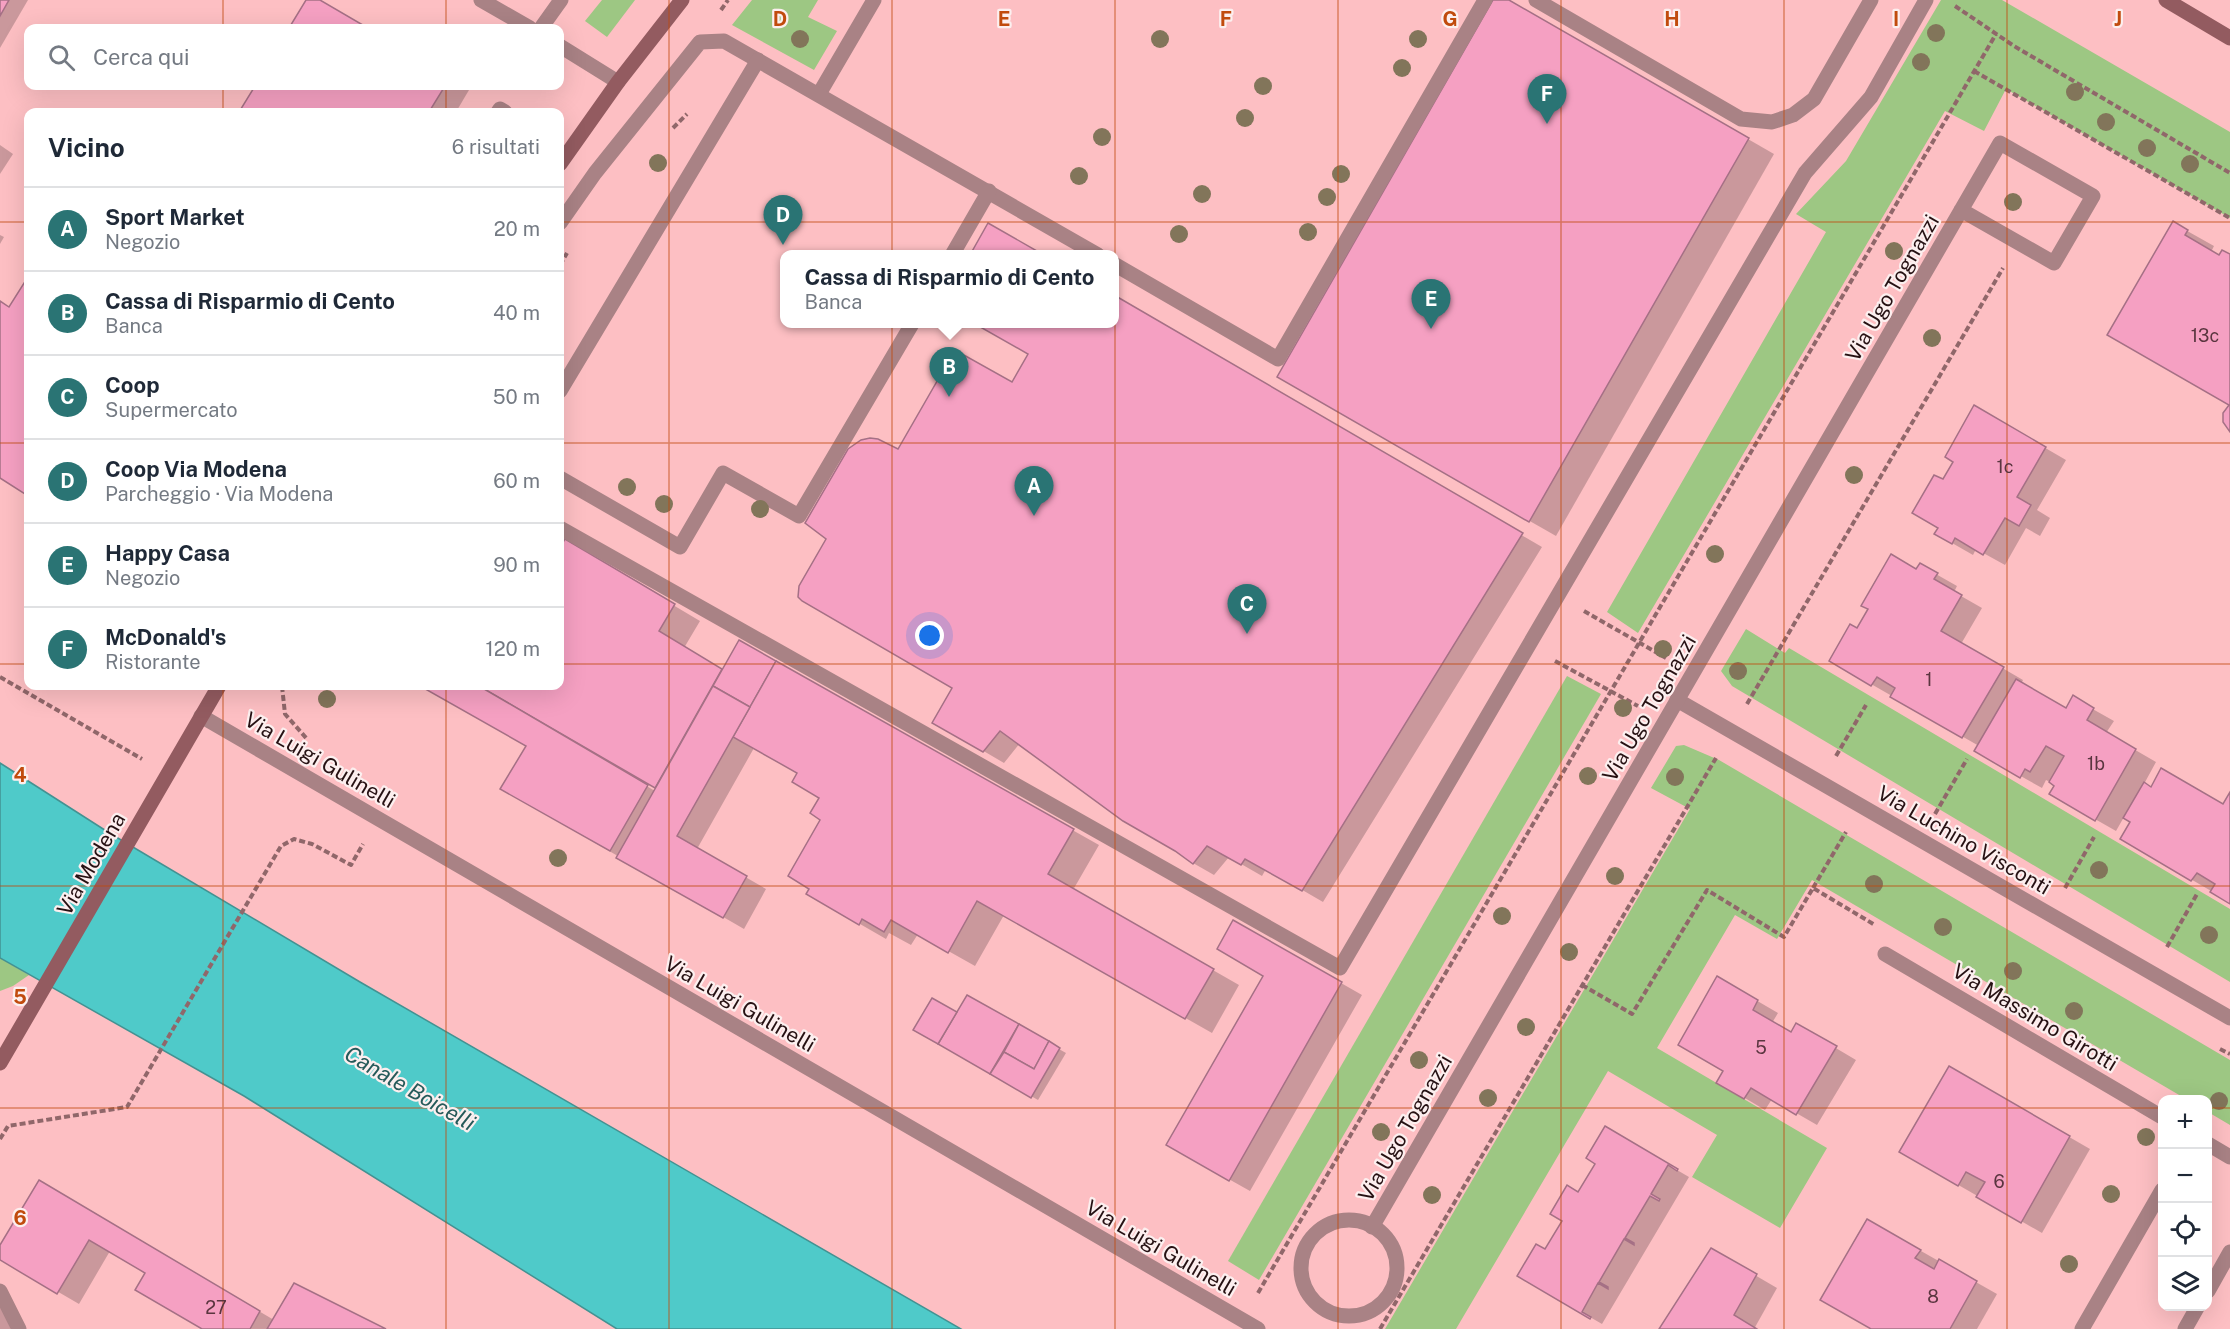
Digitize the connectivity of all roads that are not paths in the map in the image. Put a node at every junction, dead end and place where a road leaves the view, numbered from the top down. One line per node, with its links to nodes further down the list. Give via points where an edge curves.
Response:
1 (481, 0): 10 (street)
2 (561, 0): 11 (street)
3 (682, 0): 15 (main road)
4 (874, 0): 16 (street)
5 (1485, 0): 23 (street, via 1278,359)
6 (1536, 0): 7 (street, via 1741,119 1772,122 1793,115 1814,99)
7 (1871, 0)
8 (1926, 0): 27 (street, via 1871,97 1805,174 1340,968)
9 (2166, 0): 12 (main road)
10 (524, 24)
11 (544, 24)
12 (2230, 38)
13 (564, 48): 15 (street)
14 (758, 60): 16 (street); 20 (street, via 724,41 700,42 594,173); 25 (street)
15 (618, 82): 17 (main road)
16 (819, 94): 18 (street)
17 (564, 151)
18 (990, 191): 21 (street); 22 (street)
19 (1961, 210): 19 (street, Via Ugo Tognazzi, via 2000,143 2093,196 2054,263); 29 (street, Via Ugo Tognazzi)
20 (564, 217)
21 (955, 250)
22 (1090, 250)
23 (1119, 267)
24 (910, 328): 26 (street, via 799,516 723,473 680,547)
25 (564, 385)
26 (564, 480)
27 (564, 530)
28 (217, 690): 30 (main road, Via Modena)
29 (1677, 700): 32 (street, Via Luchino Visconti); 38 (street, Via Ugo Tognazzi)
30 (201, 716): 33 (main road, Via Modena); 44 (street, Via Luigi Gulinelli)
31 (1885, 954): 34 (street, Via Massimo Girotti)
32 (2230, 1018)
33 (0, 1063)
34 (2158, 1114)
35 (2212, 1146): 36 (street)
36 (2230, 1157)
37 (2158, 1199): 45 (street)
38 (1372, 1227): 38 (street, Via Ugo Tognazzi, via 1353,1220 1336,1221 1314,1233 1305,1245 1300,1274 1310,1298 1322,1310 1359,1316 1375,1309 1394,1286 1394,1250 1385,1235)
39 (2230, 1252): 40 (street)
40 (2212, 1284)
41 (0, 1291): 43 (street)
42 (2195, 1311): 46 (street)
43 (19, 1329)
44 (1258, 1329)
45 (2082, 1329)
46 (2185, 1329)

